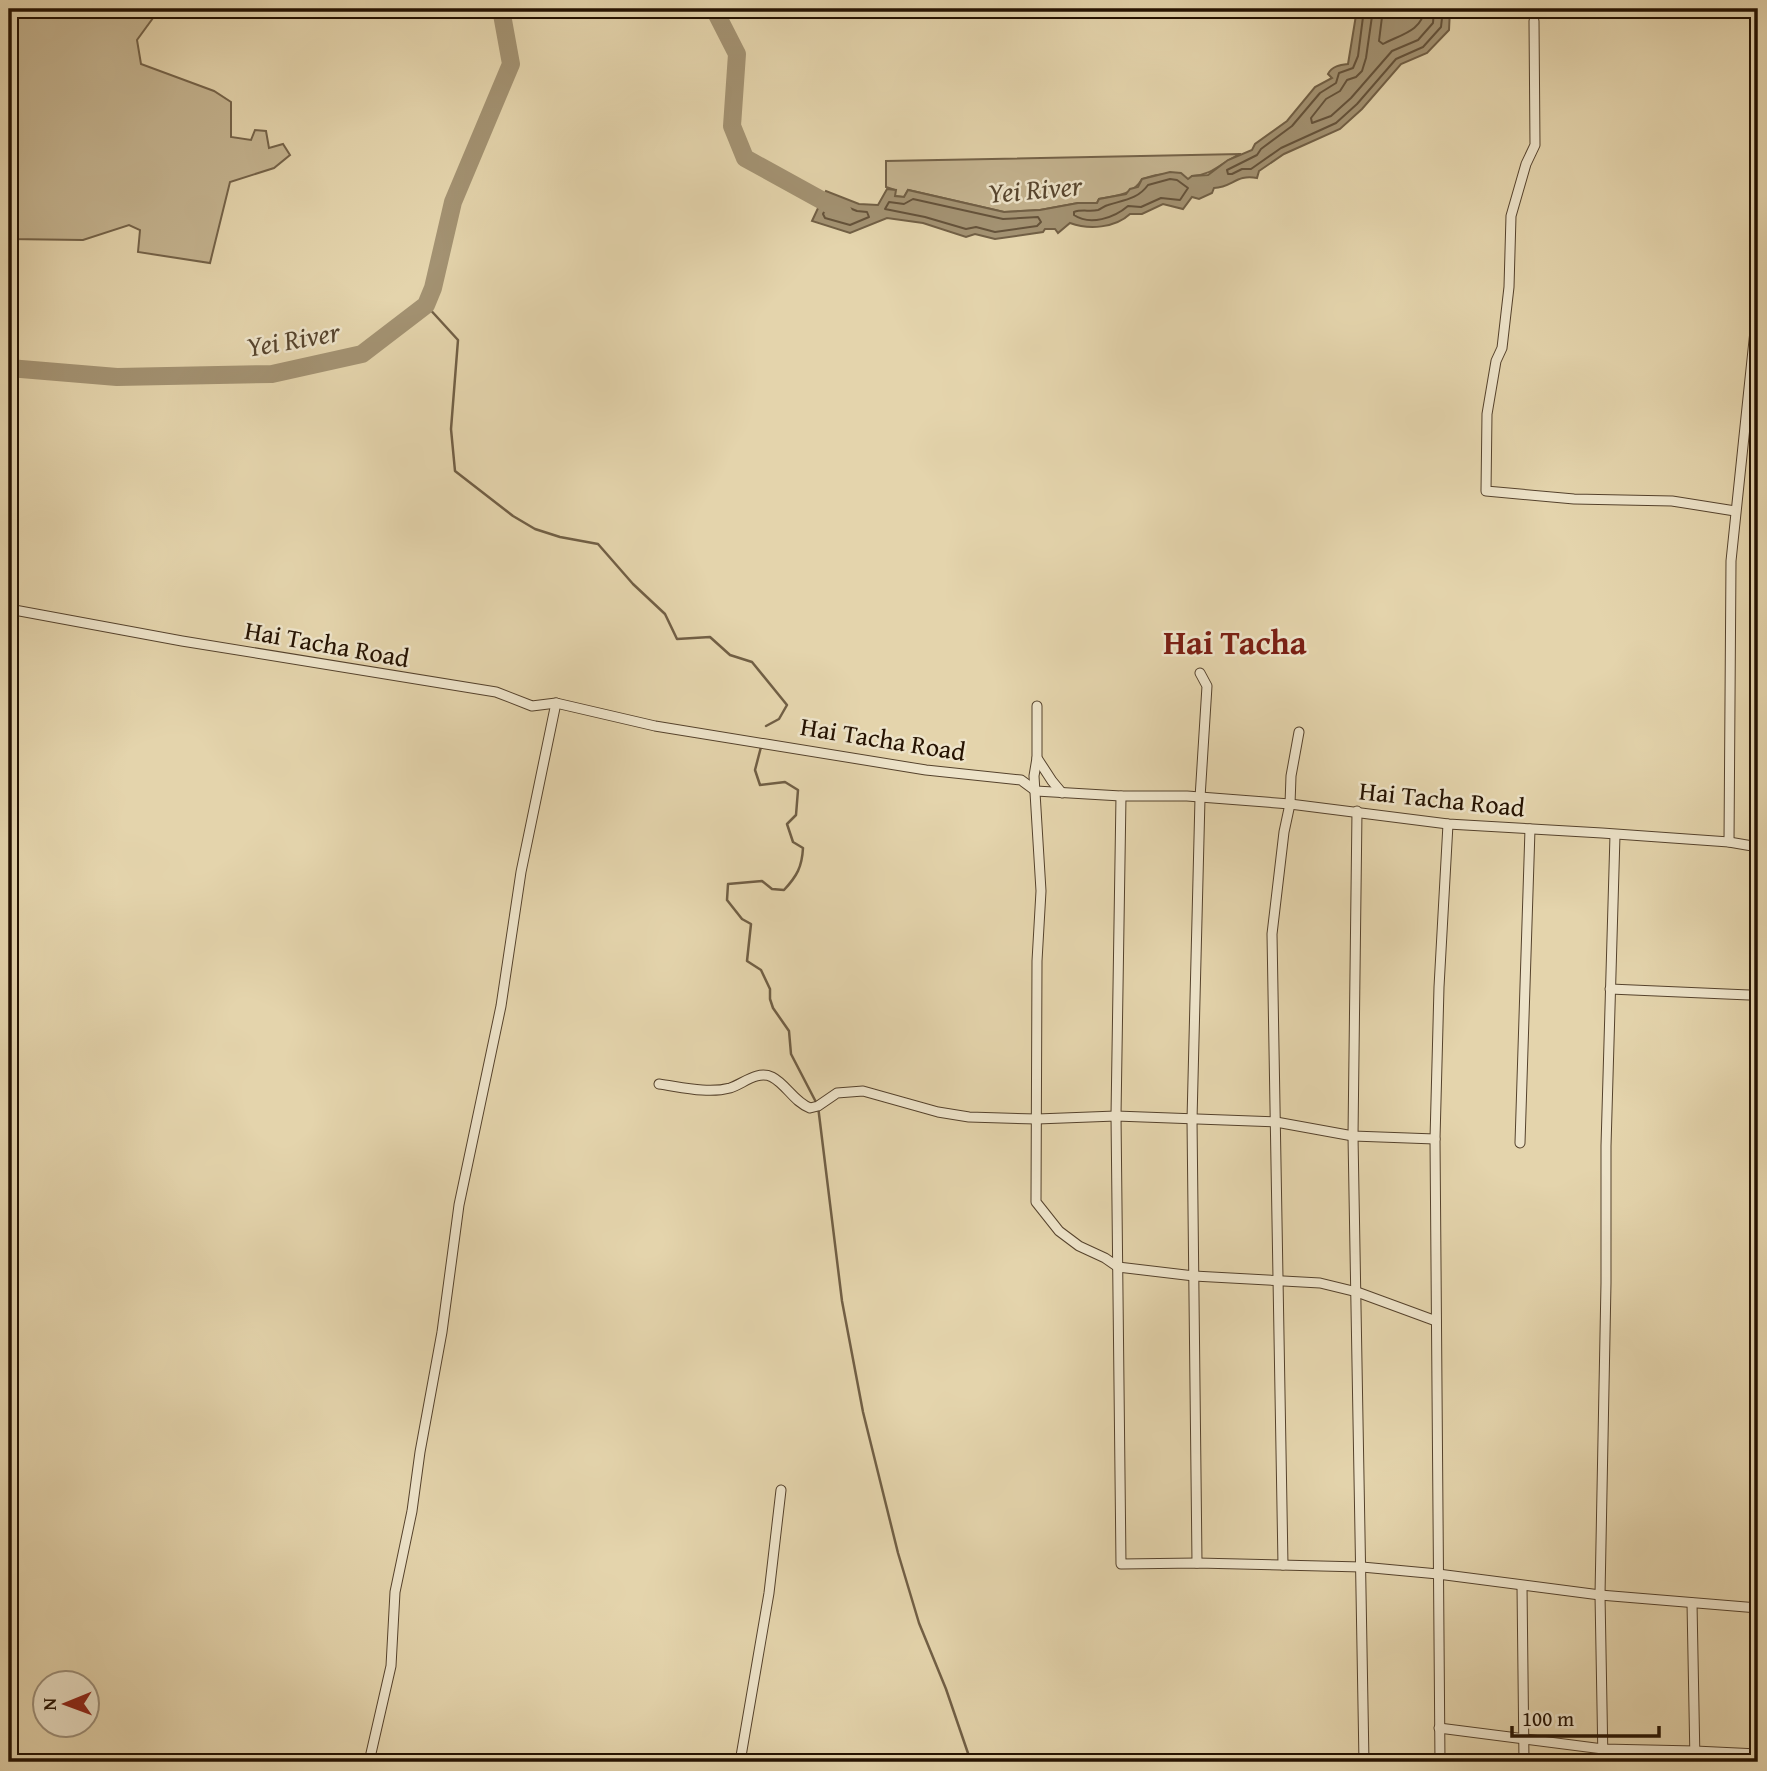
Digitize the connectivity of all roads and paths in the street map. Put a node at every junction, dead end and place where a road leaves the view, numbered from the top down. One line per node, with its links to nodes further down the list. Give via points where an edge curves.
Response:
1 (1534, 21): 3 (street, via 1535,145 1511,216 1502,348 1487,414 1486,491 1672,501)
2 (1758, 302): 3 (street)
3 (1735, 511): 19 (street)
4 (9, 609): 6 (street, Hai Tacha Road, via 496,692 532,706)
5 (1200, 673): 13 (street, via 1208,686)
6 (556, 702): 10 (street, Hai Tacha Road, via 655,726 926,770 1021,780); 50 (street, via 521,872 501,1006 459,1205 442,1332 395,1592 391,1666)
7 (1037, 706): 9 (street)
8 (1299, 732): 14 (street)
9 (1037, 758): 10 (street); 11 (street)
10 (1036, 791): 11 (street, Hai Tacha Road); 25 (street, via 1041,891)
11 (1062, 793): 12 (street, Hai Tacha Road)
12 (1121, 796): 13 (street, Hai Tacha Road); 24 (street)
13 (1200, 798): 14 (street, Hai Tacha Road); 26 (street)
14 (1290, 804): 15 (street, Hai Tacha Road); 27 (street, via 1272,934)
15 (1357, 811): 16 (street, Hai Tacha Road); 28 (street)
16 (1448, 824): 17 (street, Hai Tacha Road); 29 (street)
17 (1530, 829): 18 (street, Hai Tacha Road); 30 (street)
18 (1615, 835): 19 (street, Hai Tacha Road); 21 (street)
19 (1729, 842): 20 (street, Hai Tacha Road)
20 (1758, 847)
21 (1610, 989): 22 (street); 42 (street)
22 (1749, 995)
23 (659, 1084): 25 (street, via 726,1089 764,1075 810,1108 837,1093 863,1091 959,1115)
24 (1116, 1116): 25 (street); 26 (street); 31 (street)
25 (1037, 1119): 31 (street, via 1037,1202 1059,1231)
26 (1192, 1120): 27 (street); 32 (street)
27 (1276, 1122): 28 (street); 33 (street)
28 (1353, 1136): 29 (street); 34 (street)
29 (1435, 1139): 35 (street)
30 (1520, 1143)
31 (1118, 1267): 32 (street); 37 (street, via 1121,1564)
32 (1194, 1276): 33 (street); 37 (street)
33 (1279, 1280): 34 (street); 38 (street)
34 (1357, 1292): 35 (street); 39 (street)
35 (1436, 1321): 40 (street)
36 (782, 1490): 51 (street)
37 (1197, 1563): 38 (street)
38 (1283, 1565): 39 (street)
39 (1362, 1567): 40 (street); 52 (street)
40 (1438, 1574): 41 (street); 45 (street)
41 (1522, 1586): 42 (street); 46 (street)
42 (1600, 1595): 43 (street); 47 (street)
43 (1692, 1603): 44 (street); 48 (street)
44 (1758, 1608)
45 (1439, 1728): 46 (street); 53 (street)
46 (1524, 1739): 47 (street); 54 (street)
47 (1603, 1749): 48 (street); 55 (street)
48 (1695, 1751): 49 (street); 56 (street)
49 (1758, 1755)
50 (369, 1762)
51 (740, 1762)
52 (1364, 1762)
53 (1440, 1762)
54 (1524, 1762)
55 (1603, 1762)
56 (1695, 1762)

